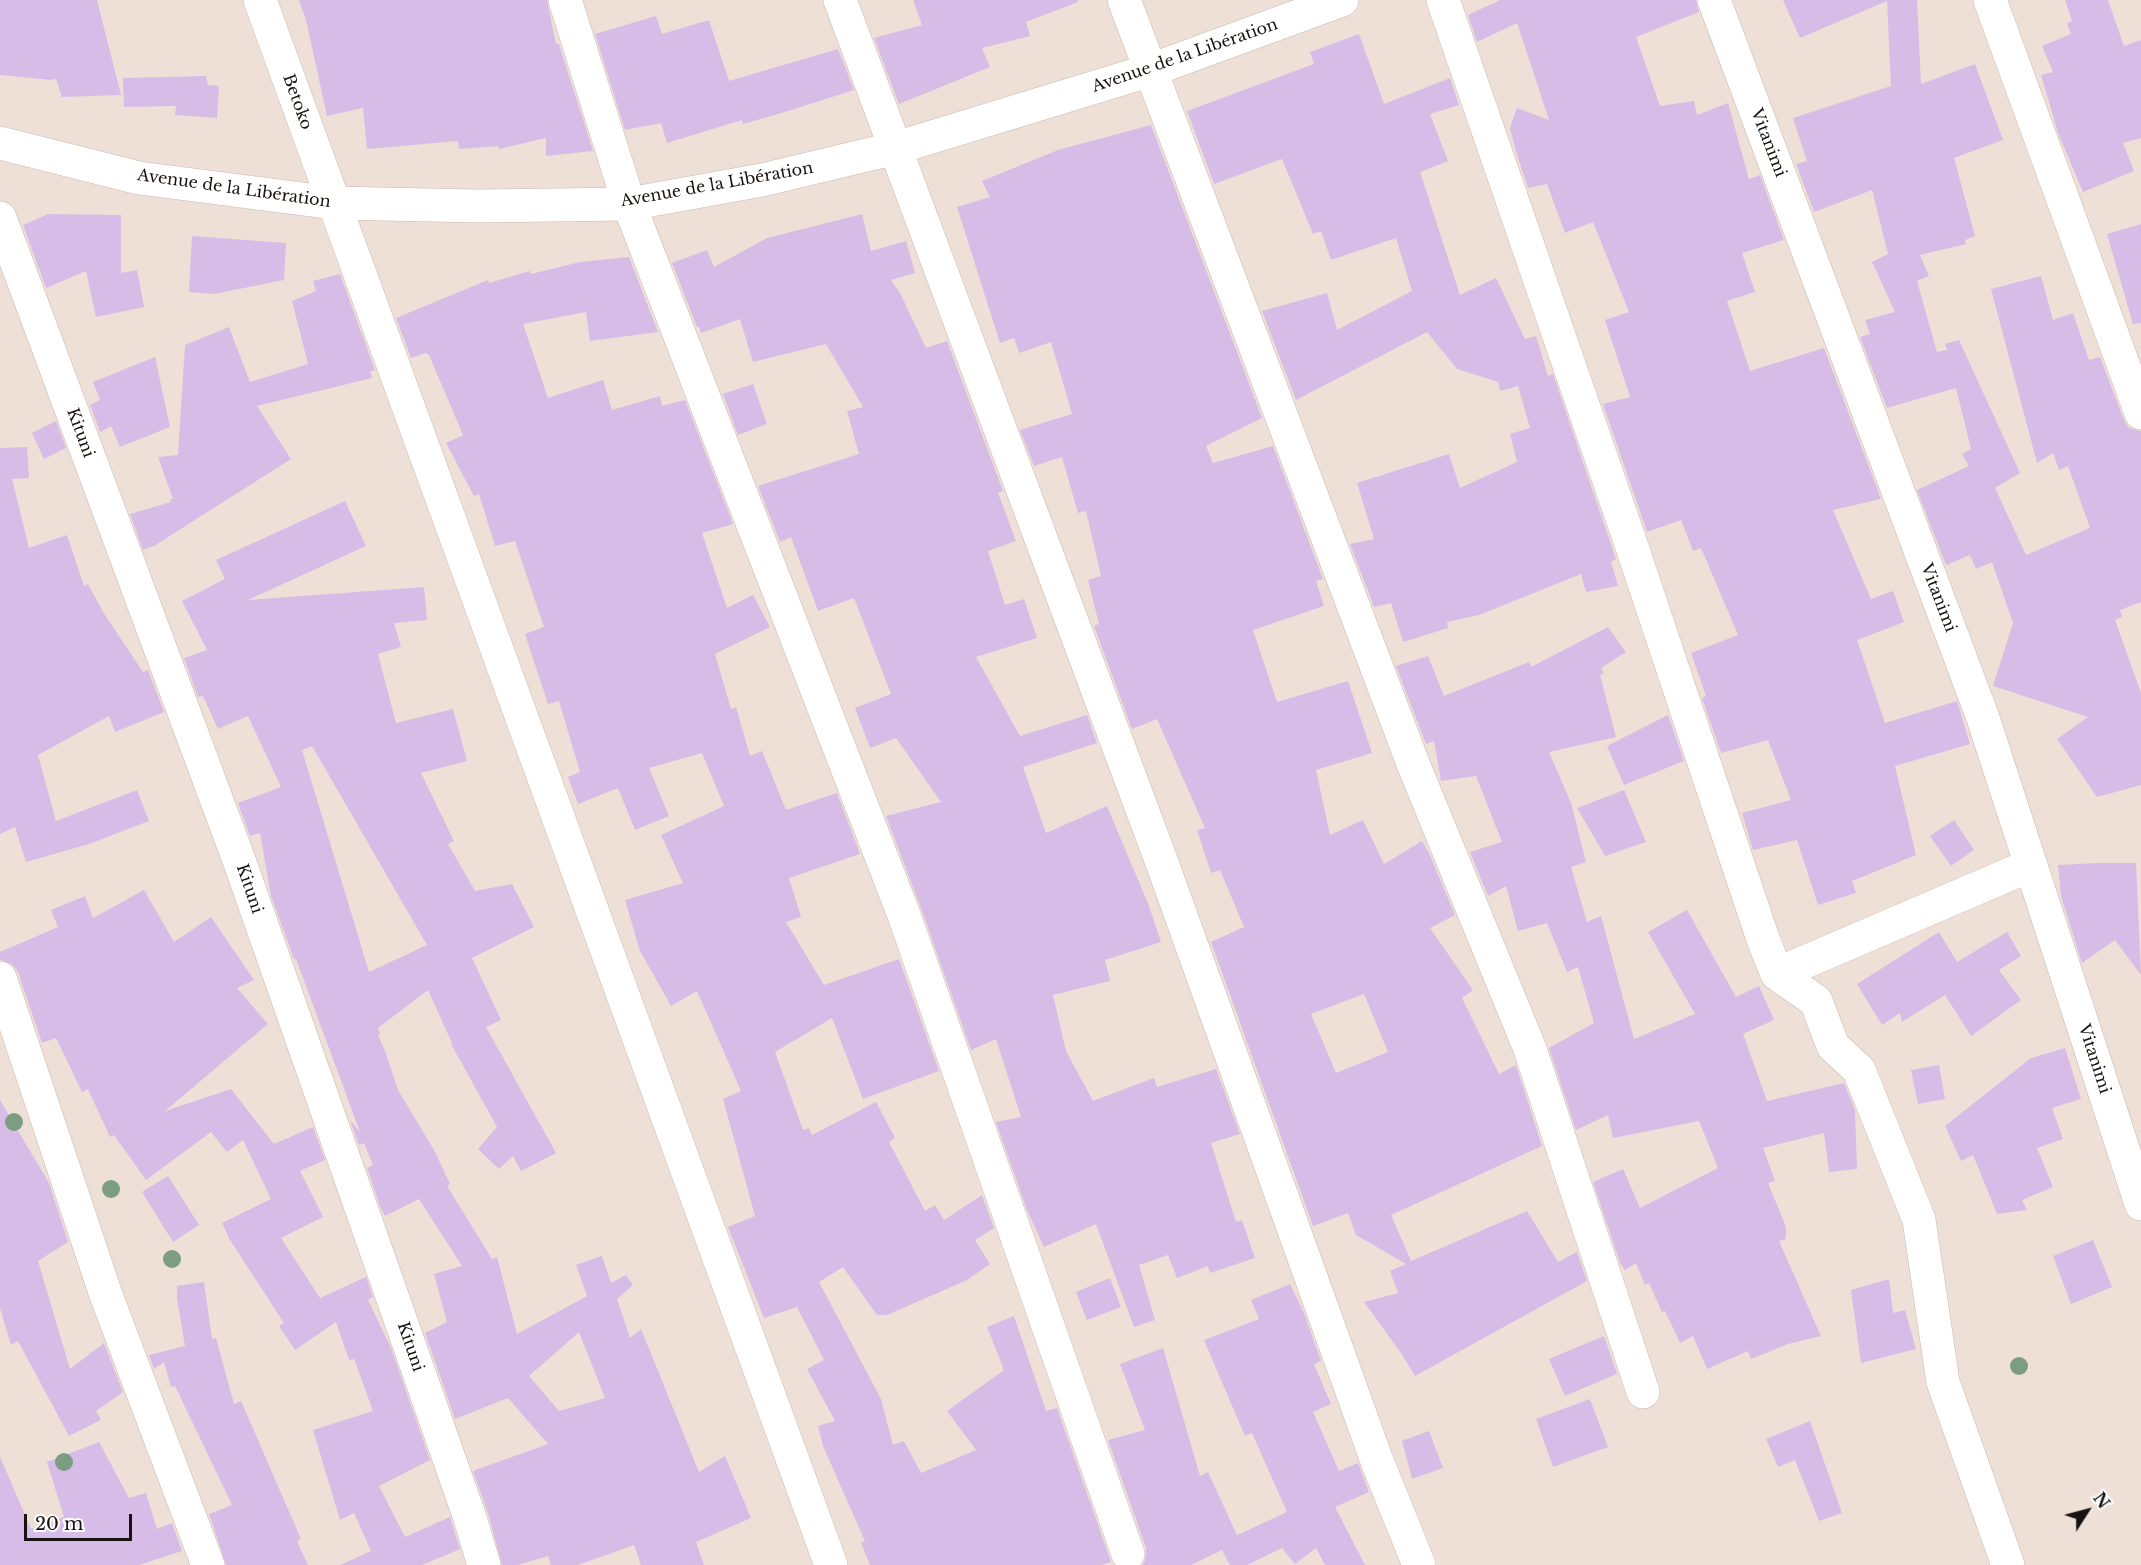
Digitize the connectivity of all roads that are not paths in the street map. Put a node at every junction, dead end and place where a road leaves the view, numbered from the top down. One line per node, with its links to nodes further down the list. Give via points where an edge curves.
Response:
1 (260, 0): 12 (main road, Betoko)
2 (565, 0): 13 (main road)
3 (840, 0): 11 (main road)
4 (1124, 0): 9 (main road)
5 (1342, 0): 9 (main road, Avenue de la Libération)
6 (1443, 0): 17 (main road)
7 (1714, 0): 16 (main road, Vitanimi, via 1983,718)
8 (1990, 0): 15 (main road)
9 (1151, 70): 11 (main road, Avenue de la Libération); 20 (main road, via 1414,766 1530,1049)
10 (0, 143): 12 (main road, Avenue de la Libération, via 139,178)
11 (896, 148): 13 (main road, Avenue de la Libération, via 762,180); 25 (main road, via 1161,860 1377,1461)
12 (334, 203): 13 (main road, Avenue de la Libération); 24 (main road, Betoko)
13 (629, 204): 21 (main road, via 904,915)
14 (0, 218): 23 (main road, Kituni, via 239,860)
15 (2141, 413)
16 (2031, 865): 17 (main road); 19 (main road, Vitanimi)
17 (1777, 974): 26 (main road, via 1816,1001 1833,1047 1859,1070 1919,1220 1943,1382)
18 (0, 978): 22 (main road, via 106,1295)
19 (2141, 1204)
20 (1643, 1392)
21 (1128, 1554)
22 (208, 1565)
23 (484, 1565)
24 (831, 1565)
25 (1419, 1565)
26 (2008, 1565)

